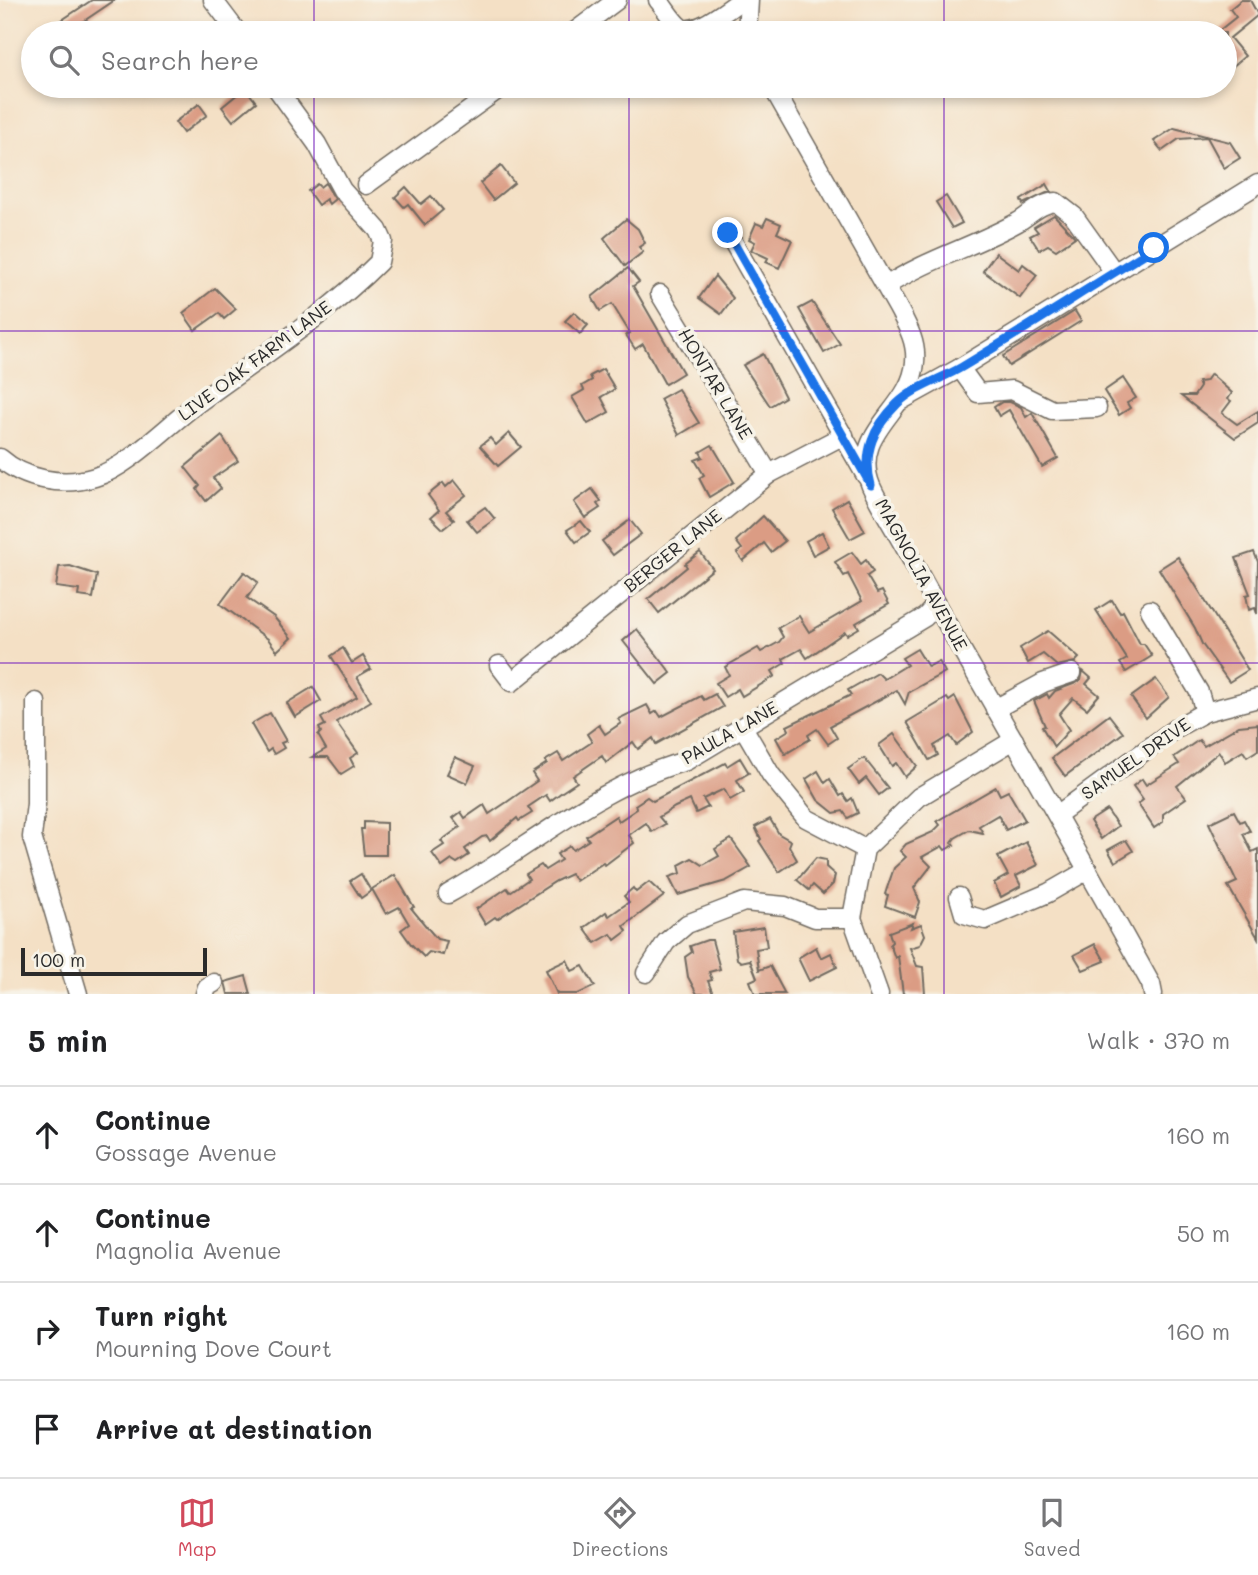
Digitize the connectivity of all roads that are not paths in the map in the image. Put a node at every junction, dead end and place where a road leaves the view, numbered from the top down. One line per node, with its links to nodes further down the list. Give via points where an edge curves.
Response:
1 (213, 0): 6 (street)
2 (617, 0): 7 (street)
3 (658, 0): 8 (street)
4 (741, 0): 9 (street)
5 (749, 0): 10 (street)
6 (229, 21)
7 (589, 21)
8 (675, 21)
9 (710, 21)
10 (748, 21)
11 (284, 98): 24 (street, LIVE OAK FARM LANE, via 317,144 342,190 378,230 383,241 379,262 272,352 97,477 75,481 31,476)
12 (486, 98): 15 (street)
13 (779, 98): 18 (street, MAGNOLIA AVENUE)
14 (1258, 184): 17 (street)
15 (366, 185)
16 (728, 233): 23 (street)
17 (1114, 272): 18 (street, via 1074,216 1056,202 912,269); 20 (street)
18 (886, 286): 21 (street, MAGNOLIA AVENUE, via 914,344 912,378)
19 (660, 293): 25 (street, HONTAR LANE)
20 (960, 368): 21 (street); 22 (street, via 978,393 1012,390 1052,411)
21 (900, 401): 26 (street, MAGNOLIA AVENUE, via 875,430 869,446)
22 (1097, 408)
23 (844, 435): 25 (street, BERGER LANE); 26 (street)
24 (0, 458)
25 (769, 474): 29 (street, BERGER LANE, via 512,682)
26 (871, 485): 27 (street, MAGNOLIA AVENUE)
27 (936, 605): 33 (street, MAGNOLIA AVENUE); 35 (street, PAULA LANE, via 925,617)
28 (1150, 610): 34 (street, via 1199,692)
29 (499, 665)
30 (1072, 673): 33 (street)
31 (1258, 698): 34 (street, SAMUEL DRIVE)
32 (37, 702): 45 (street, via 32,837)
33 (995, 709): 36 (street, MAGNOLIA AVENUE)
34 (1205, 712): 37 (street, SAMUEL DRIVE, via 1176,727)
35 (744, 727): 38 (street, via 771,775 806,818); 40 (street, PAULA LANE, via 686,761 649,771 611,792)
36 (1014, 740): 37 (street, MAGNOLIA AVENUE); 38 (street, via 919,797)
37 (1057, 815): 39 (street, MAGNOLIA AVENUE)
38 (865, 849): 42 (street)
39 (1088, 870): 41 (street, via 985,920 964,914); 44 (street, MAGNOLIA AVENUE)
40 (448, 894)
41 (959, 897)
42 (852, 918): 43 (street, via 815,919 785,906 744,902 687,924 666,942); 46 (street)
43 (646, 973)
44 (1155, 991)
45 (78, 994)
46 (879, 994)

